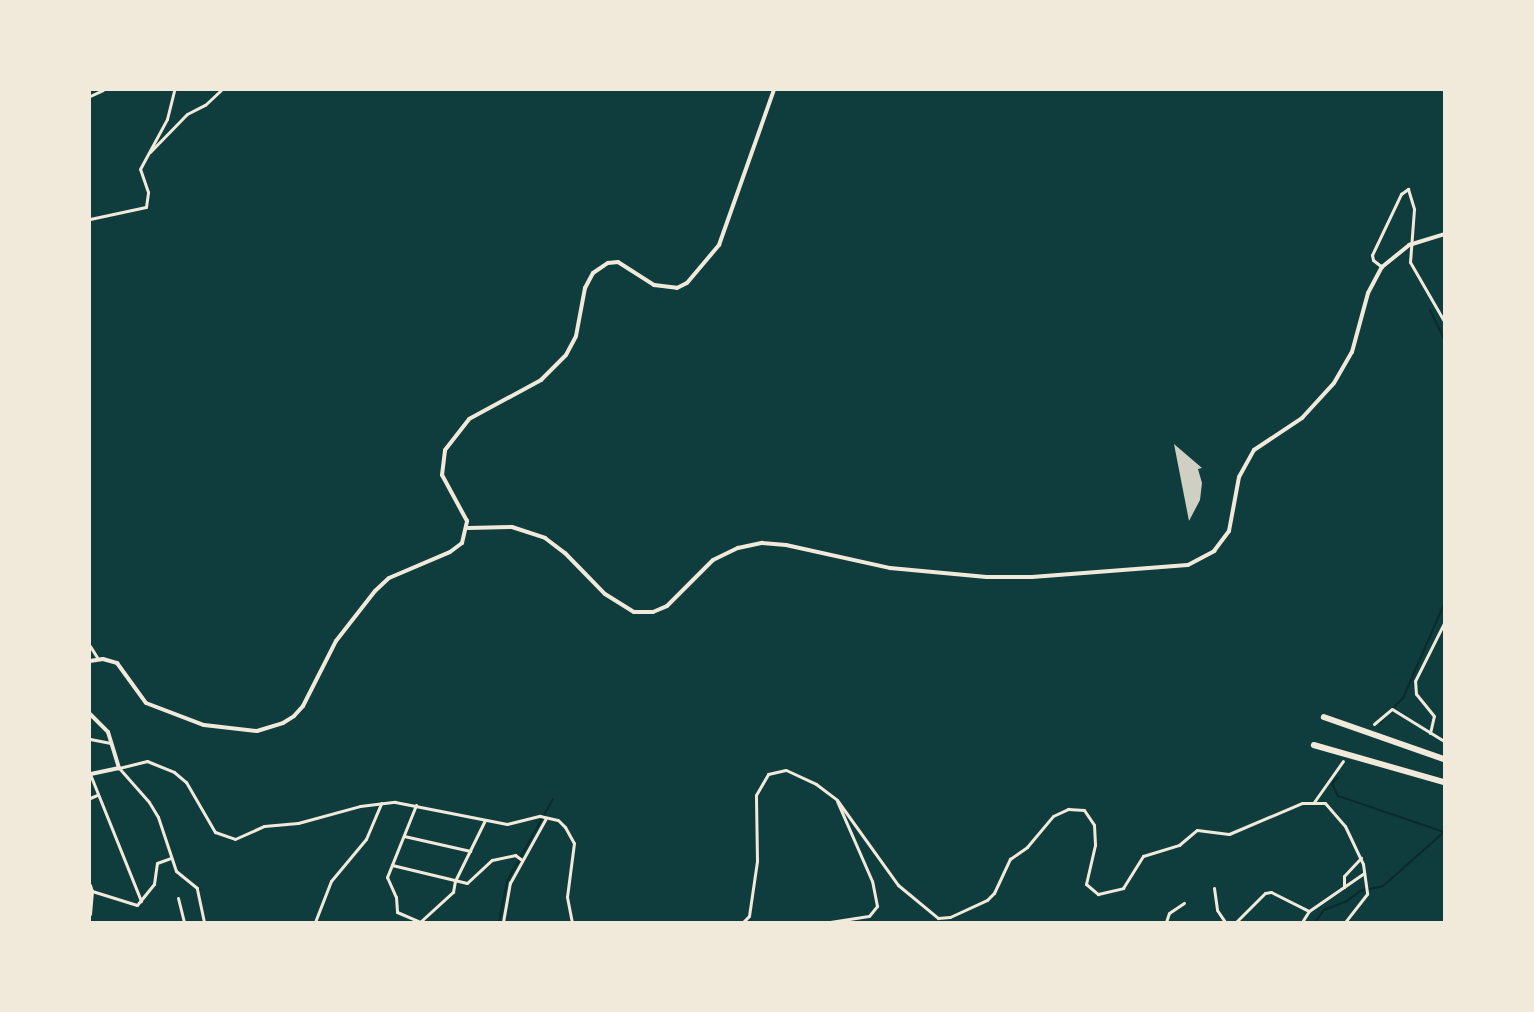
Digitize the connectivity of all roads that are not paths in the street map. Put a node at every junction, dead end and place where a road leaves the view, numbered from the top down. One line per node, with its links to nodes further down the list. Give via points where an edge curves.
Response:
1 (103, 90): 5 (street)
2 (174, 90): 6 (street, via 167,118)
3 (221, 90): 6 (street, via 205,105 187,114)
4 (774, 90): 11 (street, via 718,245 688,283 665,288 618,262 601,266 585,288 576,336 566,355 541,380 469,419 454,435 441,460 442,474 465,515)
5 (90, 96)
6 (146, 156): 7 (street, via 140,169 148,192 146,207)
7 (90, 219)
8 (1444, 234): 9 (street, via 1409,245)
9 (1383, 265): 10 (street, via 1372,255 1401,194 1408,189 1414,209 1410,262); 11 (street, via 1368,293 1352,352 1334,384 1302,418 1254,450 1239,477 1229,531 1214,551 1188,565 1032,577 987,577 890,568 786,545 762,544 738,548 713,560 667,606 654,612 634,612 605,594 565,553 545,538 512,527)
10 (1444, 321)
11 (468, 528): 14 (street, via 464,540 454,550 389,578 375,591 336,641 303,706 278,725 257,731 232,730 157,710 142,699 121,666)
12 (1444, 624): 19 (street, via 1415,681 1416,694 1434,716)
13 (90, 646): 14 (street)
14 (98, 659): 15 (street)
15 (90, 661)
16 (90, 714): 22 (street)
17 (1324, 717): 24 (highway)
18 (1374, 724): 19 (street, via 1392,709)
19 (1430, 732): 21 (street)
20 (90, 739): 22 (street)
21 (1444, 741)
22 (113, 742): 26 (street)
23 (1314, 745): 28 (highway)
24 (1444, 760)
25 (1343, 761): 32 (street)
26 (118, 768): 27 (street); 33 (street, via 147,761 174,772 186,782 215,832 235,839 264,826 298,823); 39 (street, via 149,802)
27 (90, 774): 29 (street)
28 (1444, 782)
29 (97, 795): 30 (street); 50 (street)
30 (90, 798)
31 (837, 800): 32 (street, via 898,885 931,914 944,918 987,900 994,893 1010,858 1027,848 1053,816 1068,809 1084,810 1094,825 1095,845 1086,884 1098,894 1123,888 1143,856 1179,845 1196,830 1237,832 1302,803); 60 (street, via 816,784 786,770 768,774 761,782 756,795 757,860 749,916); 61 (street, via 872,880 877,906 869,916)
32 (1314, 802): 40 (street, via 1325,803 1333,811)
33 (381, 803): 34 (street); 57 (street, via 366,839 331,881)
34 (416, 805): 36 (street); 37 (street)
35 (546, 818): 36 (street, via 540,816 506,824); 41 (street); 59 (street, via 565,827 574,843 567,897)
36 (485, 820): 38 (street)
37 (404, 836): 38 (street); 42 (street)
38 (470, 851): 44 (street)
39 (171, 858): 50 (street, via 157,863 154,884); 56 (street, via 176,871 197,888)
40 (1361, 858): 43 (street); 46 (street, via 1344,876)
41 (522, 860): 44 (street, via 515,856 492,860 472,882); 58 (street, via 510,883)
42 (392, 865): 44 (street); 54 (street, via 387,876 396,897 397,912)
43 (1364, 873): 46 (street); 66 (street, via 1367,894)
44 (455, 881): 54 (street, via 453,892 420,922)
45 (90, 885): 48 (street)
46 (1344, 887): 52 (street)
47 (1214, 888): 63 (street, via 1217,910)
48 (91, 891): 50 (street, via 132,905); 53 (street)
49 (178, 898): 55 (street)
50 (141, 901)
51 (1184, 903): 62 (street, via 1169,913)
52 (1309, 911): 64 (street, via 1271,892 1265,893); 65 (street)
53 (90, 914)
54 (410, 920)
55 (184, 922)
56 (204, 922)
57 (316, 922)
58 (503, 922)
59 (572, 922)
60 (743, 922)
61 (830, 922)
62 (1166, 922)
63 (1225, 922)
64 (1236, 922)
65 (1302, 922)
66 (1345, 922)

